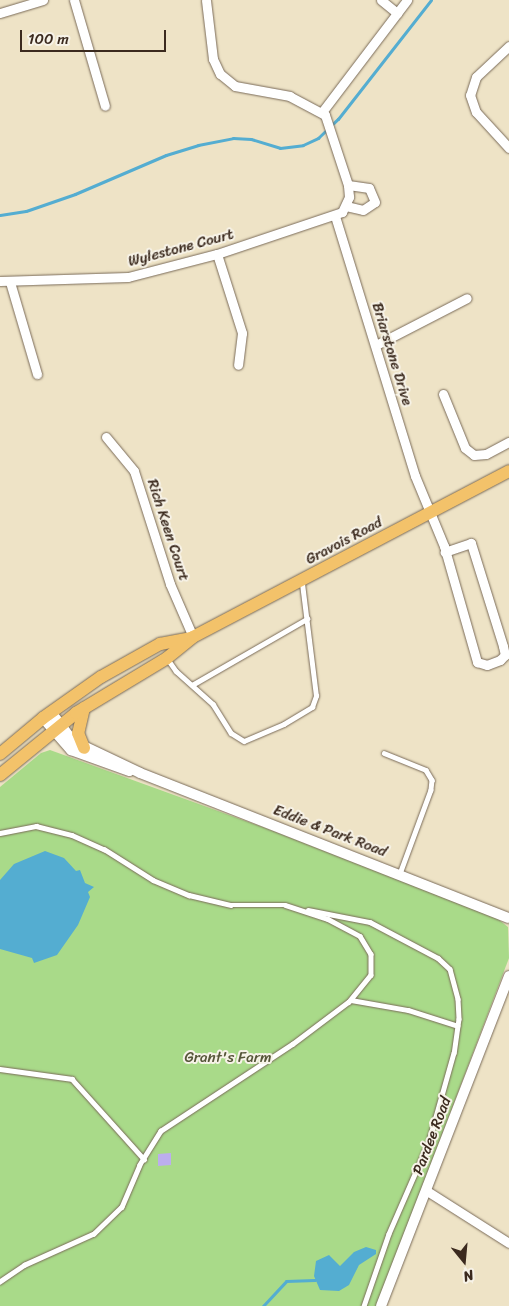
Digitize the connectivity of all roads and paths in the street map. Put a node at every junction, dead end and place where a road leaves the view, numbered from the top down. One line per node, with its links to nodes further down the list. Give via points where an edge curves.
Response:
1 (43, 0): 6 (street)
2 (74, 0): 9 (street)
3 (206, 0): 10 (street, via 214,59 220,74 235,86 290,96)
4 (381, 0): 7 (street)
5 (407, 0): 7 (street)
6 (0, 13)
7 (397, 13): 10 (street)
8 (509, 46): 11 (street, via 476,77 470,95 476,112)
9 (105, 106)
10 (322, 112): 12 (street, via 328,121)
11 (509, 148)
12 (348, 184): 13 (street); 13 (street, via 369,188 375,202 363,210)
13 (346, 206): 14 (street)
14 (335, 216): 15 (street, Wylestone Court); 19 (street, Briarstone Drive)
15 (217, 254): 17 (street, Wylestone Court, via 128,277); 20 (street, via 242,333)
16 (0, 281): 17 (street, Wylestone Court)
17 (10, 282): 21 (street)
18 (467, 298): 19 (street)
19 (376, 345): 26 (street, Briarstone Drive)
20 (238, 366)
21 (37, 374)
22 (443, 394): 24 (street, via 465,448 474,454 486,454)
23 (106, 438): 30 (street, Rich Keen Court, via 134,471 170,584)
24 (509, 442)
25 (509, 471): 26 (main road, Gravois Road)
26 (428, 514): 27 (street, Briarstone Drive); 28 (main road, Gravois Road)
27 (446, 552): 27 (street, Briarstone Drive, via 471,543 503,646 505,655 500,660 487,665 478,662)
28 (302, 581): 29 (lane); 30 (main road, Gravois Road)
29 (306, 619): 32 (lane); 32 (lane, via 316,696 312,707 284,724 244,741 231,733 213,704)
30 (193, 637): 31 (main road, Gravois Road); 34 (main road, Gravois Road, via 154,647 101,677)
31 (167, 658): 32 (lane); 33 (main road, Gravois Road)
32 (192, 685)
33 (84, 708): 35 (main road, Gravois Road); 36 (main road, via 78,734)
34 (47, 715): 35 (street, Eddie & Park Road); 38 (main road, Gravois Road)
35 (57, 728): 36 (street, Eddie & Park Road); 39 (street, Eddie & Park Road, via 71,750 114,768); 40 (main road, Gravois Road)
36 (84, 748): 39 (street, Eddie & Park Road)
37 (384, 753): 42 (lane, via 426,770 432,780)
38 (0, 754)
39 (140, 773): 42 (street, Eddie & Park Road)
40 (0, 775)
41 (0, 833): 43 (lane, via 36,826 72,835 104,849 153,880 189,895 231,905)
42 (400, 874): 44 (street, Eddie & Park Road)
43 (285, 905): 47 (lane, via 328,919 360,936 372,954 371,974); 48 (lane, via 370,922 438,958 450,969 456,984)
44 (509, 918)
45 (509, 976): 46 (street, Pardee Road)
46 (507, 989): 51 (street, Pardee Road)
47 (351, 1000): 48 (lane, via 408,1010); 50 (lane, via 293,1044 161,1131)
48 (458, 1026): 54 (lane, via 454,1053 429,1142 388,1234)
49 (0, 1069): 50 (lane, via 72,1079)
50 (144, 1159): 53 (lane, via 122,1207 94,1234 25,1265)
51 (427, 1191): 52 (street); 55 (street, Pardee Road)
52 (509, 1243)
53 (0, 1282)
54 (364, 1306)
55 (381, 1306)

